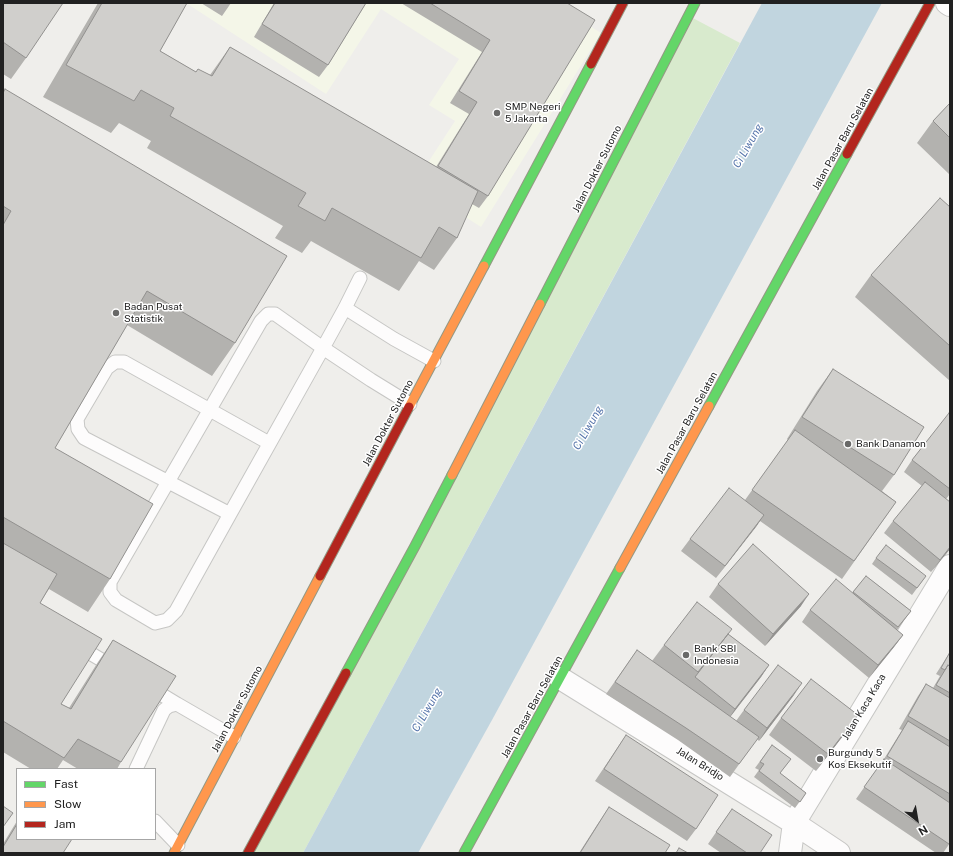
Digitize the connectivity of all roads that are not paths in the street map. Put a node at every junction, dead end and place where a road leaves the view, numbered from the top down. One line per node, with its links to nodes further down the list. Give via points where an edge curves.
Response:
1 (623, 3): 9 (main road, Jalan Dokter Sutomo)
2 (695, 3): 26 (main road, Jalan Dokter Sutomo, via 415,546)
3 (930, 3): 18 (main road, Jalan Pasar Baru Selatan)
4 (947, 3): 5 (street)
5 (950, 5)
6 (360, 278): 7 (lane)
7 (345, 308): 8 (lane); 9 (lane)
8 (323, 348): 10 (lane); 11 (lane, via 275,314 268,314 261,321); 12 (lane)
9 (434, 361): 10 (main road, Jalan Dokter Sutomo)
10 (410, 404): 21 (main road, Jalan Dokter Sutomo)
11 (209, 410): 12 (lane); 13 (lane); 13 (lane, via 124,362 115,362 107,368 77,419 78,429 84,438)
12 (269, 443): 14 (lane)
13 (167, 482): 14 (lane); 14 (lane, via 110,582 110,592 116,600 155,623 167,620 176,611)
14 (230, 514)
15 (950, 566): 24 (street, Jalan Kaca Kaca)
16 (70, 641): 17 (lane)
17 (123, 672)
18 (560, 678): 24 (street, Jalan Bridjo); 27 (main road, Jalan Pasar Baru Selatan)
19 (137, 680): 20 (lane)
20 (177, 704): 21 (lane); 22 (lane, via 164,710)
21 (234, 738): 25 (main road, Jalan Dokter Sutomo)
22 (136, 768)
23 (156, 822): 25 (lane)
24 (794, 823): 28 (street, Jalan Kaca Kaca); 29 (street, Jalan Bridjo)
25 (176, 849)
26 (248, 853)
27 (464, 853)
28 (790, 853)
29 (839, 853)

